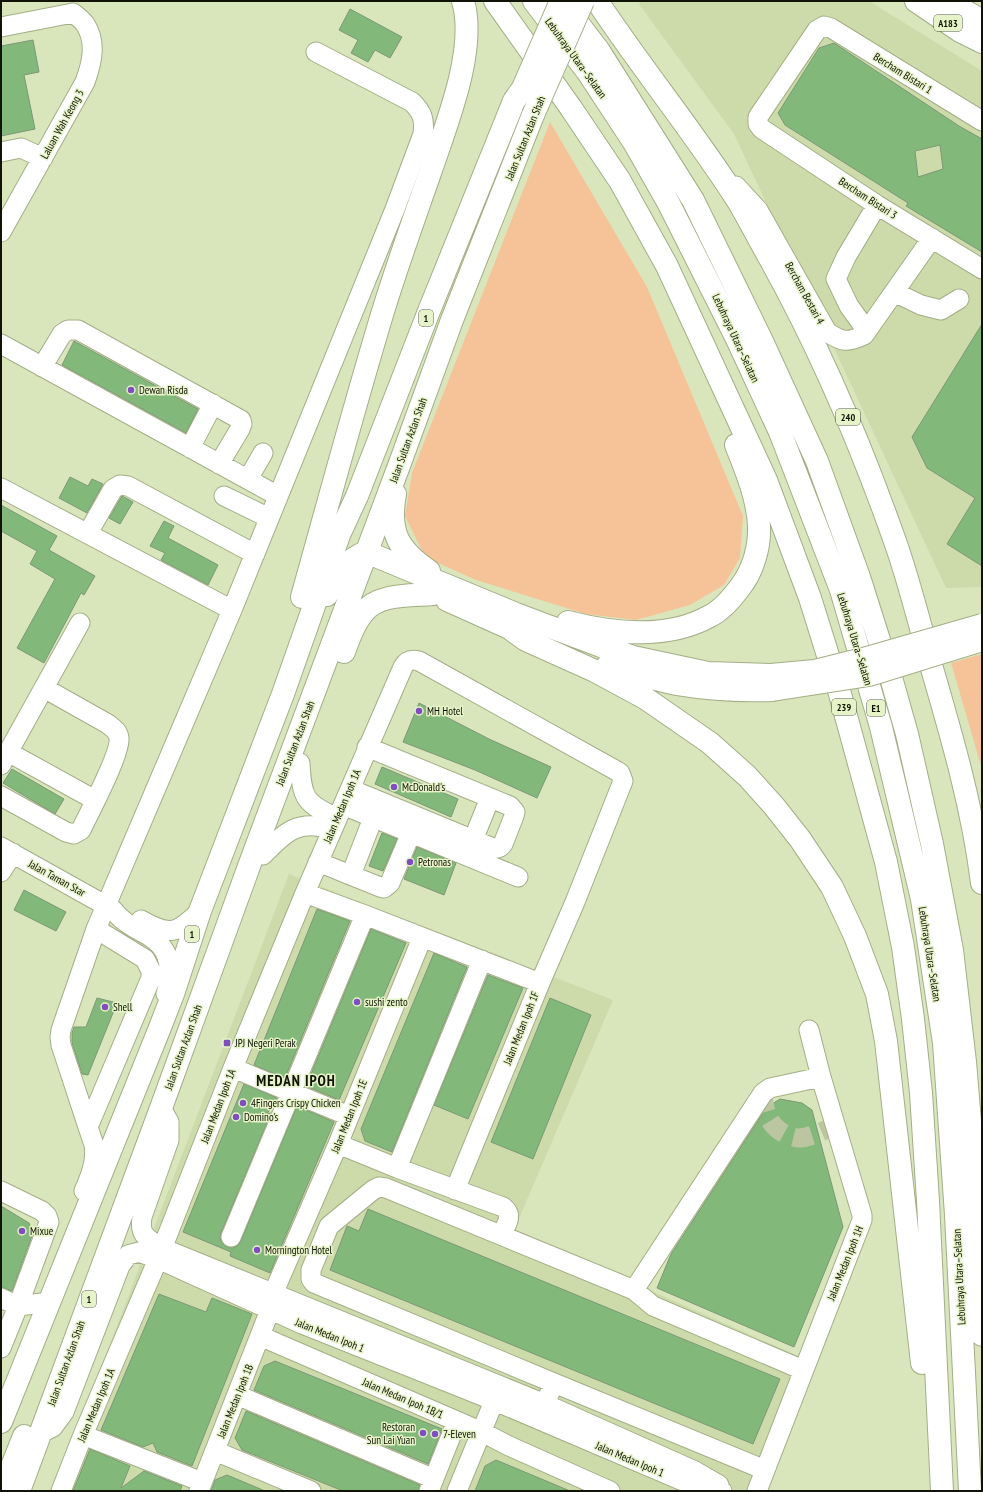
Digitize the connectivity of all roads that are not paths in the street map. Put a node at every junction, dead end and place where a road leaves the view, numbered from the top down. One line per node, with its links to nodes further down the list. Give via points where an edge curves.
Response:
1 (463, 1): 18 (main road, via 467,13 463,68)
2 (495, 1): 26 (main road, 239, via 572,108 620,181)
3 (534, 1): 137 (main road, Lebuhraya Utara–Selatan / E1, via 587,71 635,144 669,204 736,337 780,432 841,590 881,727 922,899 944,1044 956,1215)
4 (551, 1): 15 (main road, 1, via 515,85)
5 (561, 1): 15 (main road, bridge, via 523,88); 108 (main road, Lebuhraya Utara–Selatan / E1, via 599,51 692,200 762,340 817,461 859,577 892,681 932,844 952,950 974,1165)
6 (584, 1): 36 (main road, Jalan Sultan Azlan Shah / 1, bridge, via 533,115 452,320)
7 (597, 1): 19 (main road, 240)
8 (916, 1): 13 (main road, A183, via 960,31)
9 (948, 1): 11 (main road, A183)
10 (72, 7): 12 (street); 21 (street, Laluan Wah Keong 3, via 90,34 90,68 85,82)
11 (982, 22)
12 (1, 27)
13 (982, 42)
14 (316, 52): 18 (street, via 412,102 424,116)
15 (514, 101): 42 (main road, 1)
16 (982, 122): 17 (street, Bercham Bistari 1, via 824,26 817,30 758,117)
17 (758, 124): 22 (street, Bercham Bistari 3)
18 (432, 137): 41 (street, via 395,209); 56 (main road, via 284,664)
19 (702, 147): 30 (street, Bercham Bestari 4, via 758,210 827,332 839,340 852,340 864,335); 63 (main road, 240, via 738,202 786,286 830,376 862,450 898,549)
20 (1, 152): 21 (street, via 21,148)
21 (43, 158): 23 (street, Laluan Wah Keong 3)
22 (878, 205): 25 (street, Bercham Bistari 3); 30 (street, via 846,257 836,279 849,306)
23 (6, 210): 24 (street, Laluan Wah Keong 3)
24 (1, 232)
25 (932, 238): 27 (street, Bercham Bistari 3); 28 (street, Bercham Bestari 4)
26 (667, 266): 50 (main road, via 685,326 740,454 755,498 759,526 758,542 748,575 737,592 712,615 677,629 636,633 611,632 534,612); 122 (main road, 239, via 766,480 804,583 840,694 886,862 903,947 921,1093)
27 (982, 269)
28 (894, 292): 29 (street, via 921,305 941,310); 30 (street, Bercham Bestari 4)
29 (959, 299)
30 (867, 330)
31 (1, 344): 32 (street)
32 (42, 367): 33 (street, via 62,334 68,330 78,330); 34 (street)
33 (213, 404): 34 (street); 37 (street, via 241,420 242,424)
34 (190, 448): 37 (street)
35 (264, 453): 38 (street)
36 (400, 463): 46 (main road, Jalan Sultan Azlan Shah / 1); 48 (main road, via 393,504 397,540)
37 (219, 464): 38 (street)
38 (248, 479): 41 (street)
39 (1, 488): 44 (street)
40 (224, 496): 43 (street)
41 (278, 496): 43 (street)
42 (357, 496): 46 (main road, via 352,539); 56 (main road, 1, via 328,563)
43 (269, 518): 45 (street)
44 (88, 533): 45 (street, via 113,489 120,485 128,486); 49 (street)
45 (255, 554): 49 (street)
46 (362, 558): 47 (main road, Jalan Sultan Azlan Shah / 1); 48 (main road)
47 (345, 581): 83 (main road, Jalan Sultan Azlan Shah / 1); 85 (main road, via 331,584 197,945)
48 (441, 590): 50 (main road); 59 (main road, via 381,600 363,612 355,624)
49 (232, 610): 77 (street)
50 (514, 622): 54 (main road, via 604,663 652,678 719,690); 122 (main road, via 526,640 626,687 710,743 747,776 774,806 832,887 855,936 877,994 886,1041 929,1424)
51 (80, 623): 55 (street)
52 (982, 625): 54 (main road, bridge)
53 (982, 640): 54 (main road, bridge, via 869,676)
54 (771, 682)
55 (44, 688): 58 (street); 62 (street, via 108,724 115,729 119,737 114,760)
56 (283, 694): 78 (main road, 1)
57 (367, 747): 61 (street); 64 (street, Jalan Medan Ipoh 1A); 84 (street, Jalan Medan Ipoh 1A, via 403,667 409,660 414,660 620,773 623,781 620,790)
58 (4, 759): 62 (street)
59 (300, 763): 64 (street, via 301,785 305,796 317,808); 70 (main road)
60 (1, 796): 62 (street, via 71,834 81,830)
61 (490, 798): 68 (street); 68 (street, via 510,806 515,812 503,844 497,849)
62 (95, 800)
63 (968, 802): 67 (main road); 75 (main road, 240)
64 (340, 810): 65 (street); 68 (street); 70 (street, via 320,825 311,824 284,834); 71 (street, Jalan Medan Ipoh 1A)
65 (373, 818): 66 (street); 73 (street)
66 (411, 833): 73 (street, via 387,886 380,887); 74 (street)
67 (982, 834)
68 (473, 840)
69 (7, 850): 72 (street); 77 (street, Jalan Taman Star)
70 (264, 855): 83 (main road, via 230,952)
71 (318, 862): 73 (street); 76 (street, Jalan Medan Ipoh 1A)
72 (1, 872)
73 (351, 875)
74 (518, 877)
75 (982, 884)
76 (305, 893): 79 (street, Jalan Medan Ipoh 1F); 87 (street, Jalan Medan Ipoh 1A)
77 (109, 908): 78 (street, Jalan Taman Star, via 166,931 182,927); 80 (street); 85 (street, Jalan Taman Star, via 124,921 153,938 166,954 170,974 160,1012)
78 (200, 910): 85 (main road, 1)
79 (365, 915): 81 (street, Jalan Medan Ipoh 1F); 89 (street)
80 (96, 930): 92 (street, via 60,1037); 92 (street, via 145,959 151,971 151,978)
81 (422, 938): 82 (street, Jalan Medan Ipoh 1F); 91 (street, Jalan Medan Ipoh 1E)
82 (482, 960): 84 (street, Jalan Medan Ipoh 1F); 94 (street)
83 (209, 974): 90 (main road, Jalan Sultan Azlan Shah / 1)
84 (540, 983): 95 (street, Jalan Medan Ipoh 1F)
85 (159, 1030): 97 (main road, 1)
86 (809, 1030): 88 (street, Jalan Medan Ipoh 1H)
87 (233, 1068): 89 (street); 100 (street, Jalan Medan Ipoh 1A)
88 (821, 1077): 101 (street, via 770,1088 763,1093); 111 (street, Jalan Medan Ipoh 1H, via 862,1218)
89 (292, 1092): 91 (street); 99 (street)
90 (161, 1108): 100 (street, Jalan Medan Ipoh 1, via 169,1122 169,1140 141,1225 141,1230); 106 (main road, Jalan Sultan Azlan Shah / 1)
91 (349, 1116): 93 (street, Jalan Medan Ipoh 1E)
92 (88, 1127): 97 (street, via 94,1151 90,1174 81,1199)
93 (338, 1144): 94 (street); 104 (street, Jalan Medan Ipoh 1E)
94 (397, 1168): 95 (street)
95 (455, 1190): 98 (street, via 506,1209 509,1220)
96 (1, 1191): 105 (street, via 42,1211 49,1222)
97 (78, 1233): 103 (main road, 1)
98 (501, 1236): 101 (street); 112 (street, via 379,1187 329,1226 311,1270 311,1279 318,1285)
99 (231, 1238)
100 (160, 1254): 104 (street, Jalan Medan Ipoh 1); 119 (street, Jalan Medan Ipoh 1, via 128,1254 120,1266 64,1412 53,1427); 120 (street, Jalan Medan Ipoh 1A)
101 (634, 1290): 111 (street, via 653,1306)
102 (1, 1298): 105 (street)
103 (50, 1302): 105 (street); 107 (main road, 1)
104 (272, 1302): 109 (street, Jalan Medan Ipoh 1B); 113 (street, Jalan Medan Ipoh 1); 113 (street, Jalan Medan Ipoh 1, via 270,1301 275,1308 302,1324)
105 (18, 1306): 107 (street); 110 (street)
106 (84, 1313): 119 (main road, Jalan Sultan Azlan Shah / 1); 127 (main road, via 73,1322 62,1337)
107 (37, 1333): 117 (main road, 1)
108 (982, 1335)
109 (260, 1336): 114 (street, Jalan Medan Ipoh 1B); 116 (street, Jalan Medan Ipoh 1B/1)
110 (1, 1348)
111 (803, 1370): 123 (street, Jalan Medan Ipoh 1H)
112 (554, 1383): 115 (street); 123 (street)
113 (498, 1394): 115 (street, Jalan Medan Ipoh 1); 118 (street); 124 (street, Jalan Medan Ipoh 1)
114 (237, 1395): 121 (street, Jalan Medan Ipoh 1B); 125 (street)
115 (545, 1404): 124 (street, Jalan Medan Ipoh 1)
116 (457, 1421): 118 (street, Jalan Medan Ipoh 1B/1); 125 (street)
117 (1, 1422)
118 (482, 1432): 131 (street); 132 (street, Jalan Medan Ipoh 1B/1)
119 (41, 1433): 128 (main road, Jalan Sultan Azlan Shah / 1)
120 (83, 1435): 126 (street); 129 (street, Jalan Medan Ipoh 1A)
121 (215, 1451): 126 (street, Jalan Medan Ipoh 1B); 130 (street)
122 (940, 1456): 136 (main road, 239)
123 (765, 1470): 135 (street, Jalan Medan Ipoh 1H)
124 (690, 1482): 133 (street, Jalan Medan Ipoh 1); 134 (street, Jalan Medan Ipoh 1)
125 (431, 1485)
126 (201, 1487)
127 (2, 1491)
128 (19, 1491)
129 (61, 1491)
130 (311, 1491)
131 (457, 1491)
132 (610, 1491)
133 (722, 1491)
134 (731, 1491)
135 (757, 1491)
136 (942, 1491)
137 (970, 1491)

